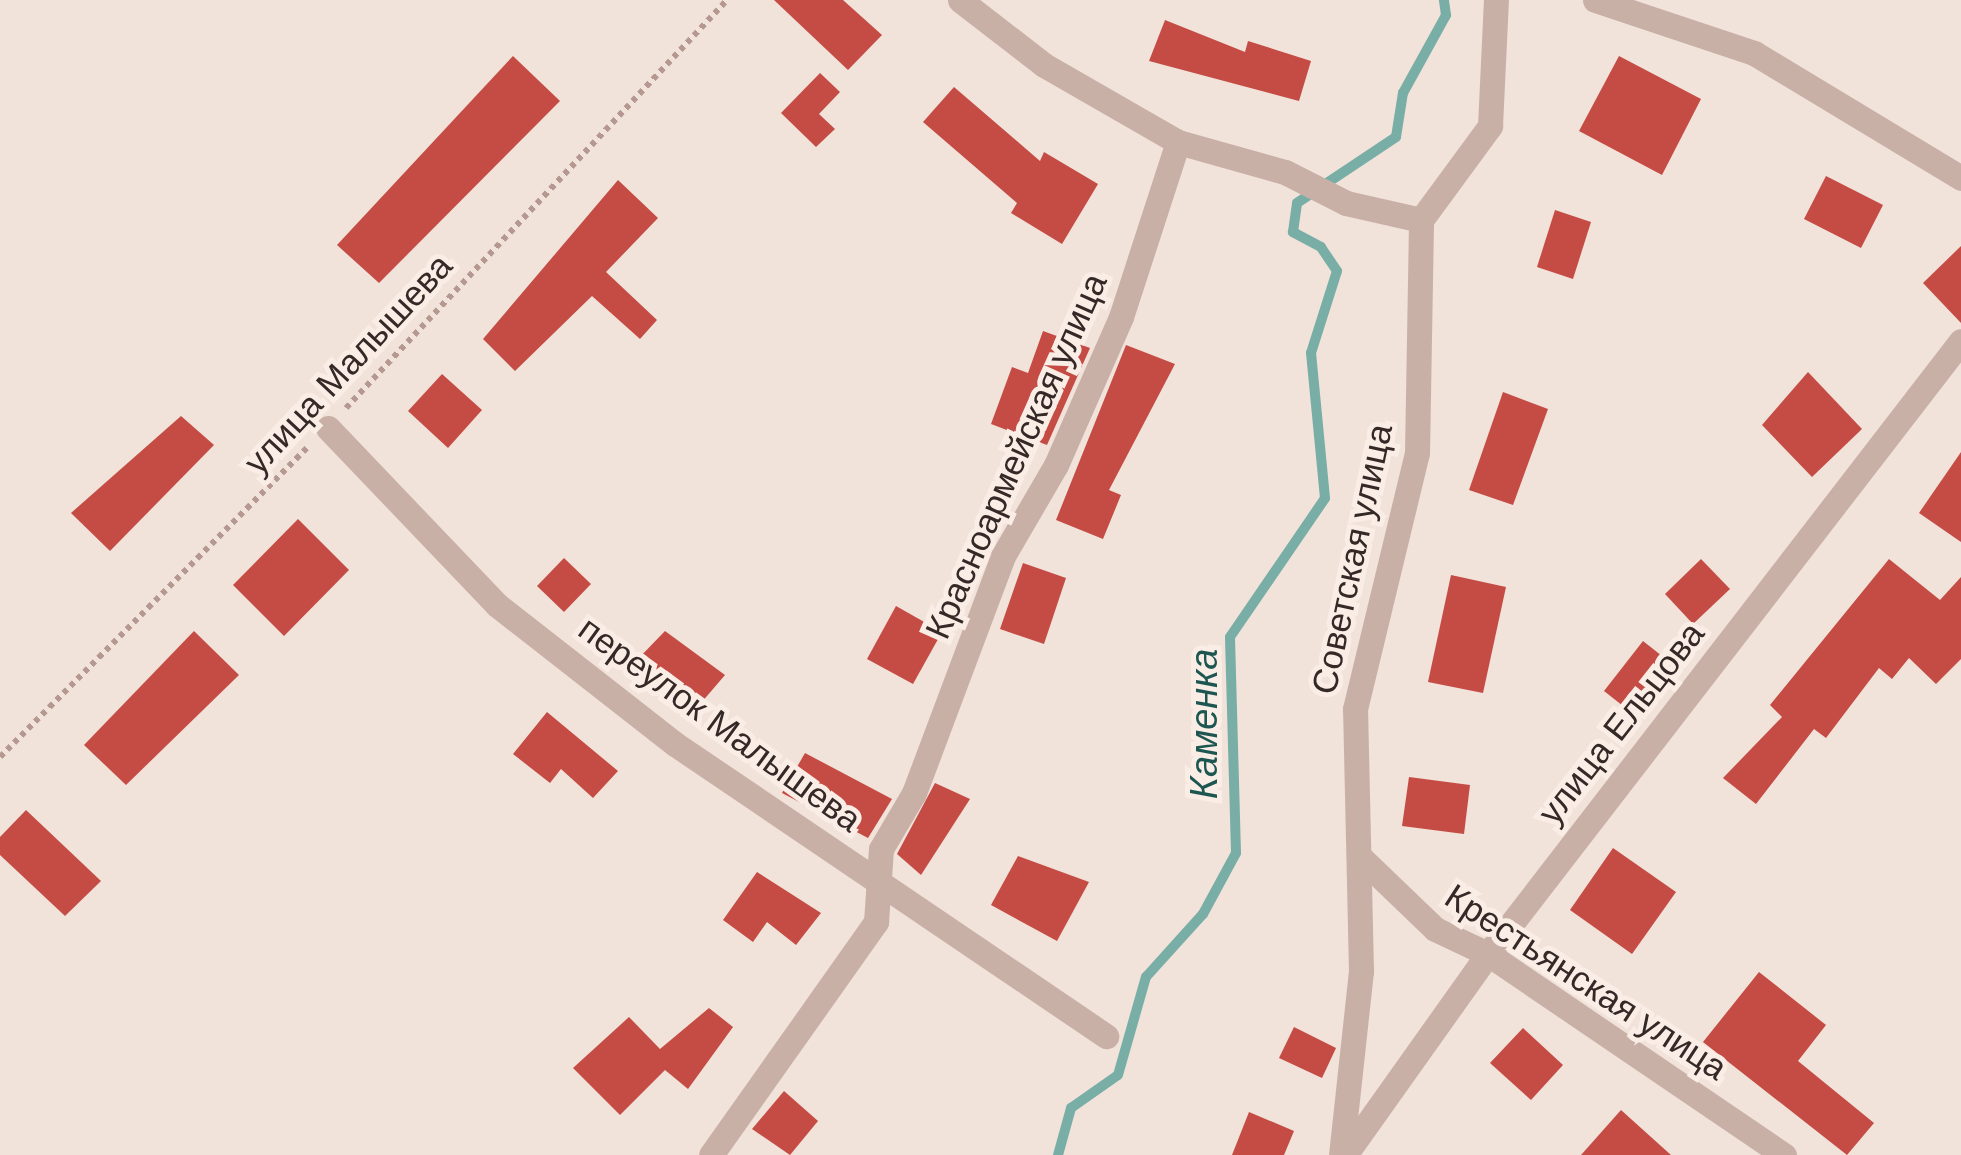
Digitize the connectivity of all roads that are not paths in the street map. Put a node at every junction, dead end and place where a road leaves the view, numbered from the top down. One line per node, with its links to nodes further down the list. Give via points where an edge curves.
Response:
1 (960, 0): 4 (street, via 1044,65)
2 (1496, 0): 6 (street, via 1490,126)
3 (1595, 0): 5 (street, via 1754,53)
4 (1178, 142): 6 (street, via 1285,172 1346,203); 10 (street, Красноармейская улица, via 1121,318 1056,465 1003,556 914,793 881,849)
5 (1961, 178)
6 (1421, 220): 9 (street, Советская улица, via 1418,453 1354,709)
7 (1961, 340): 11 (street, улица Ельцова)
8 (328, 428): 10 (street, переулок Малышева, via 497,604 675,744)
9 (1359, 856): 11 (street, Крестьянская улица, via 1435,930); 14 (street, Советская улица, via 1361,971)
10 (880, 881): 12 (street, переулок Малышева); 13 (street, Красноармейская улица, via 876,922)
11 (1488, 954): 14 (street, улица Ельцова); 15 (street, Крестьянская улица)
12 (1106, 1036)
13 (711, 1155)
14 (1343, 1155)
15 (1784, 1155)

